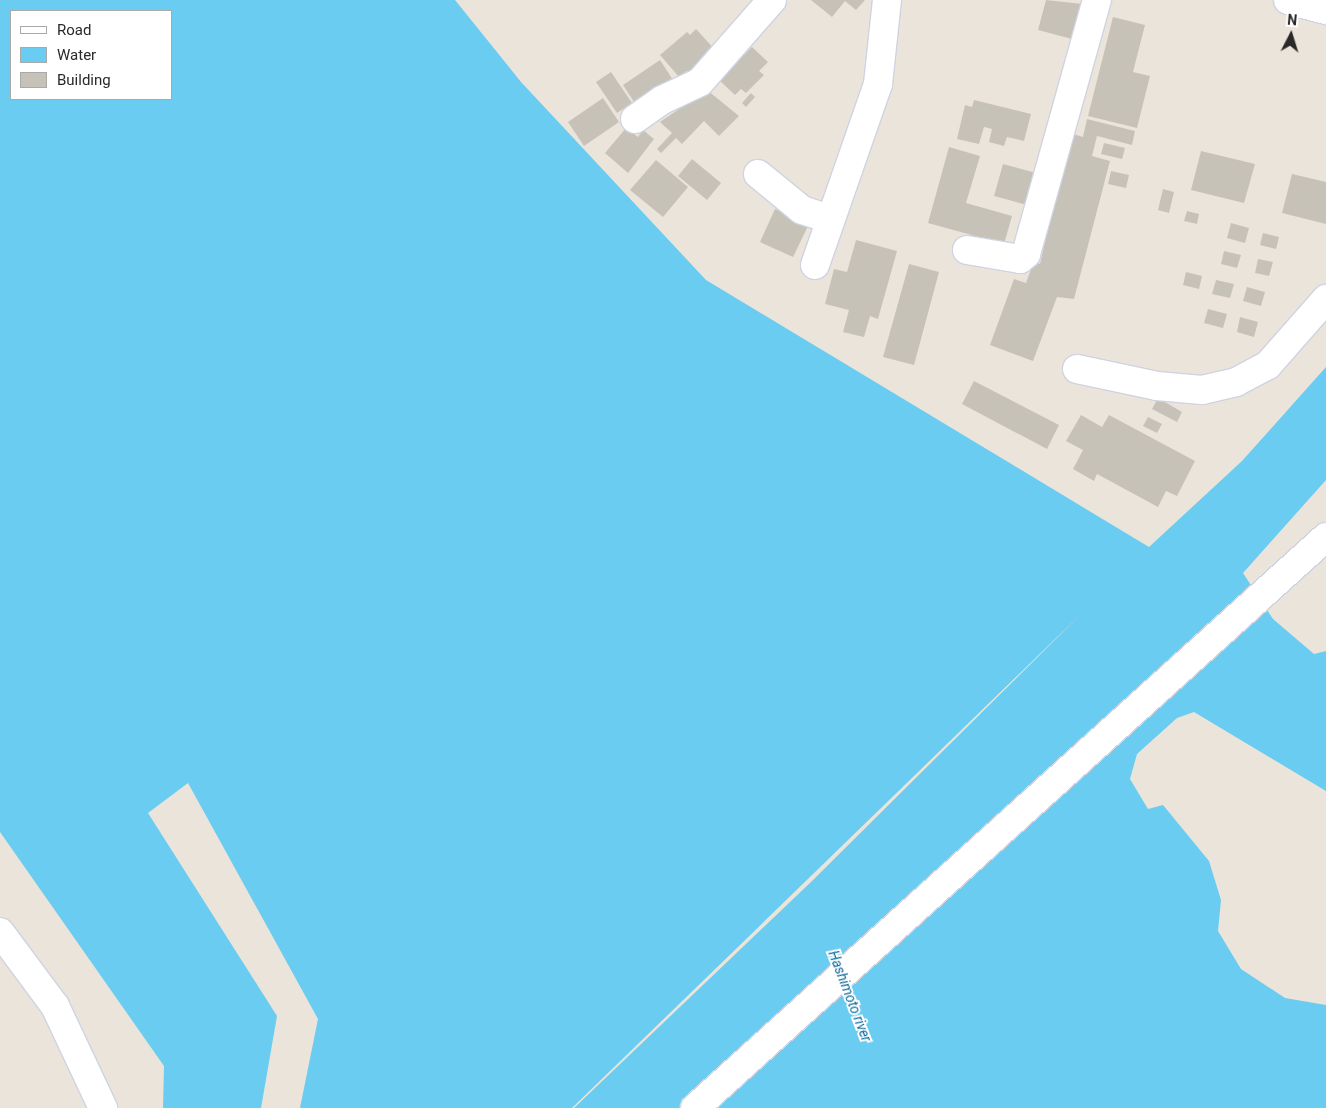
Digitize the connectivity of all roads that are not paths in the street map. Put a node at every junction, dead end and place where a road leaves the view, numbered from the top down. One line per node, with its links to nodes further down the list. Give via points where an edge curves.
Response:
1 (772, 0): 6 (street, via 700,82 662,100)
2 (887, 0): 8 (street, via 878,84)
3 (1097, 0): 9 (street, via 1026,254 1020,258)
4 (1288, 0): 5 (street)
5 (1326, 10)
6 (635, 119)
7 (758, 174): 8 (street, via 802,210)
8 (830, 220): 10 (street)
9 (966, 250)
10 (815, 265)
11 (1326, 299): 12 (street, via 1268,365 1236,382 1193,389 1156,386)
12 (1077, 369)
13 (1326, 537): 16 (street)
14 (0, 932): 15 (street, via 55,1006)
15 (100, 1107)
16 (695, 1108)

